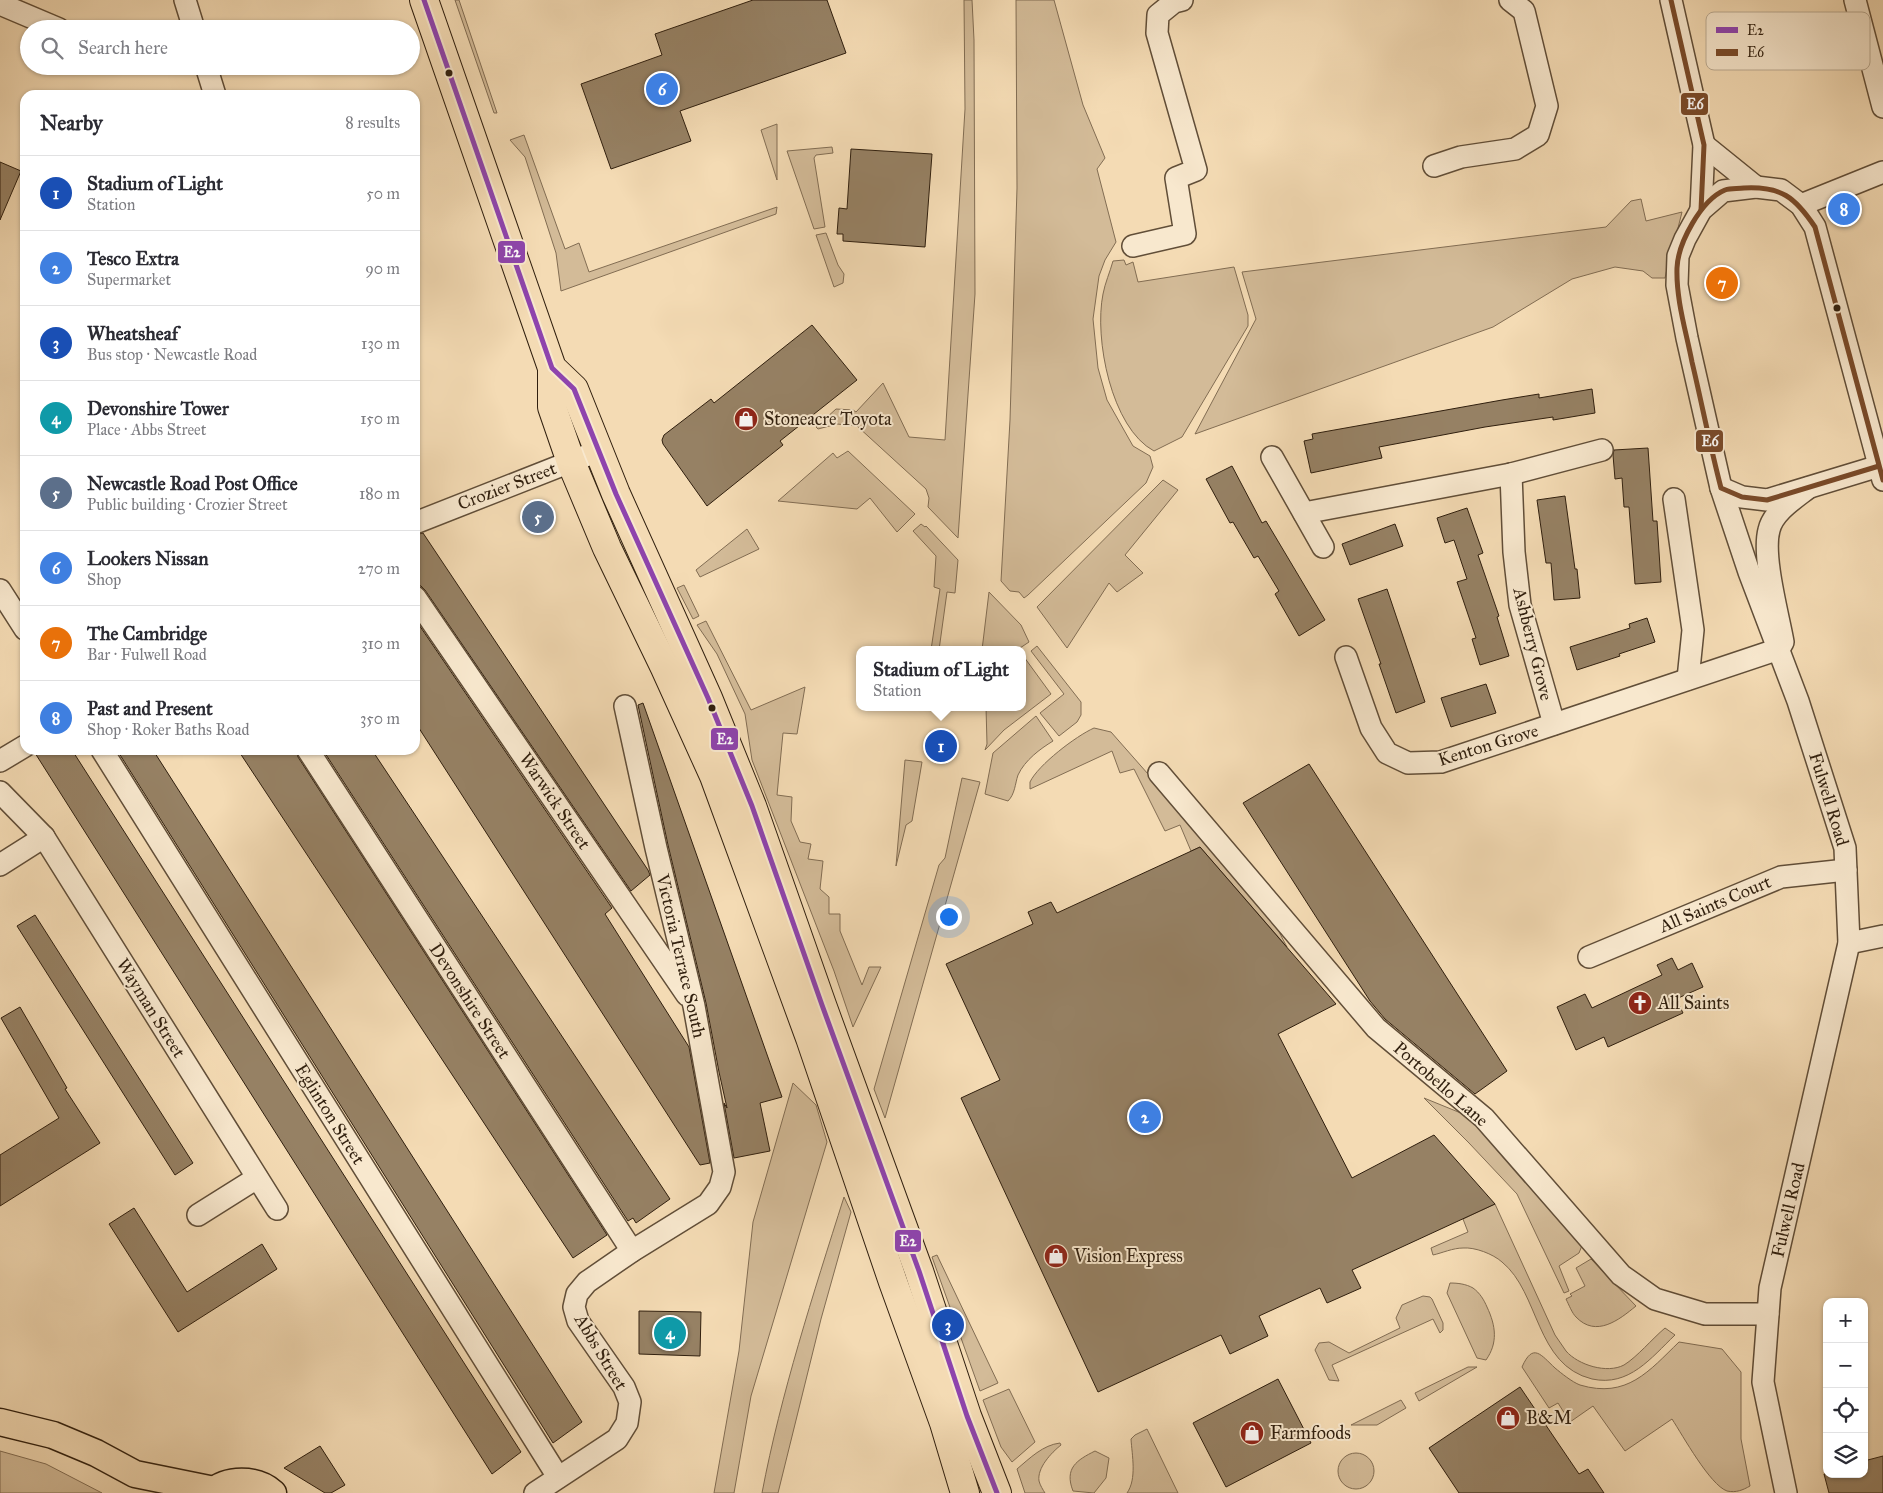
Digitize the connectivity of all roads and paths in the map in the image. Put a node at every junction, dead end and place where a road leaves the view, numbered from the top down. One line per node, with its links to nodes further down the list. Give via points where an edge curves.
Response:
1 (184, 0): 8 (street)
2 (424, 0): 20 (highway)
3 (1182, 0): 19 (street, via 1174,2 1158,15 1157,33 1196,170 1176,178 1185,234)
4 (1510, 0): 14 (street, via 1524,11 1547,106 1538,135 1516,149 1461,157)
5 (1671, 0): 13 (street, Fulwell Road)
6 (0, 4): 7 (street)
7 (38, 20)
8 (191, 20)
9 (1870, 57): 12 (street)
10 (209, 75): 11 (street)
11 (213, 90)
12 (1883, 107)
13 (1704, 146): 16 (street); 18 (street, Fulwell Road)
14 (1434, 166)
15 (1883, 172): 17 (street)
16 (1756, 187): 17 (street, Fulwell Road, via 1781,190); 18 (street, Fulwell Road, via 1724,191)
17 (1801, 205): 25 (street, via 1815,227)
18 (1701, 210): 27 (street, Fulwell Road, via 1678,256 1678,285)
19 (1133, 246)
20 (552, 368): 22 (highway, via 574,389); 24 (highway, via 552,407)
21 (1602, 450): 26 (street)
22 (598, 451): 24 (street, Crozier Street); 67 (highway, via 708,698 752,806)
23 (1272, 457): 30 (street)
24 (571, 462): 31 (street, Crozier Street); 66 (highway, via 606,548 714,776 810,1038 944,1423)
25 (1881, 473): 28 (street)
26 (1511, 474): 30 (street); 40 (street, Ashberry Grove, via 1520,605)
27 (1720, 488): 28 (street, via 1742,497 1767,500); 36 (street, Fulwell Road)
28 (1808, 488): 36 (street, via 1780,511 1769,529 1767,555 1783,642)
29 (1674, 498): 38 (street, via 1693,630)
30 (1304, 513): 32 (street)
31 (420, 520)
32 (1323, 547)
33 (0, 590): 35 (street)
34 (420, 604): 53 (street, Warwick Street)
35 (20, 621)
36 (1779, 648): 38 (street, Kenton Grove); 49 (street, Fulwell Road, via 1845,848)
37 (1346, 657): 40 (street, Kenton Grove, via 1371,728 1387,753 1408,763 1441,762)
38 (1688, 679): 40 (street, Kenton Grove)
39 (625, 706): 53 (street, Victoria Terrace South)
40 (1554, 724)
41 (20, 749): 44 (street)
42 (105, 755): 61 (street, Eglinton Street)
43 (311, 755): 58 (street, Devonshire Street)
44 (0, 761)
45 (1160, 773): 59 (street, Portobello Lane, via 1376,1028 1484,1118 1622,1275 1655,1300 1705,1314)
46 (0, 792): 47 (street, Wayman Street)
47 (44, 837): 48 (street); 54 (street, Wayman Street)
48 (0, 866)
49 (1846, 870): 51 (street, Fulwell Road); 52 (street, All Saints Court, via 1780,877)
50 (1883, 936): 51 (street)
51 (1849, 943): 59 (street, Fulwell Road, via 1772,1279)
52 (1589, 957)
53 (694, 1006): 55 (street, Victoria Terrace South, via 724,1172 720,1187)
54 (257, 1178): 56 (street, Wayman Street); 57 (street)
55 (708, 1204): 58 (street, Abbs Street)
56 (277, 1210)
57 (198, 1214)
58 (632, 1251): 61 (street, Abbs Street, via 586,1282 577,1294 574,1307 578,1321 624,1387 630,1402 627,1423 617,1439)
59 (1768, 1314): 68 (street, Fulwell Road, via 1763,1382)
60 (0, 1422): 62 (main road, via 53,1435 96,1453)
61 (558, 1477): 65 (street, Abbs Street)
62 (143, 1484): 63 (main road)
63 (212, 1492): 64 (main road, via 240,1481 255,1483)
64 (273, 1493)
65 (535, 1493)
66 (965, 1493)
67 (997, 1493)
68 (1786, 1493)

